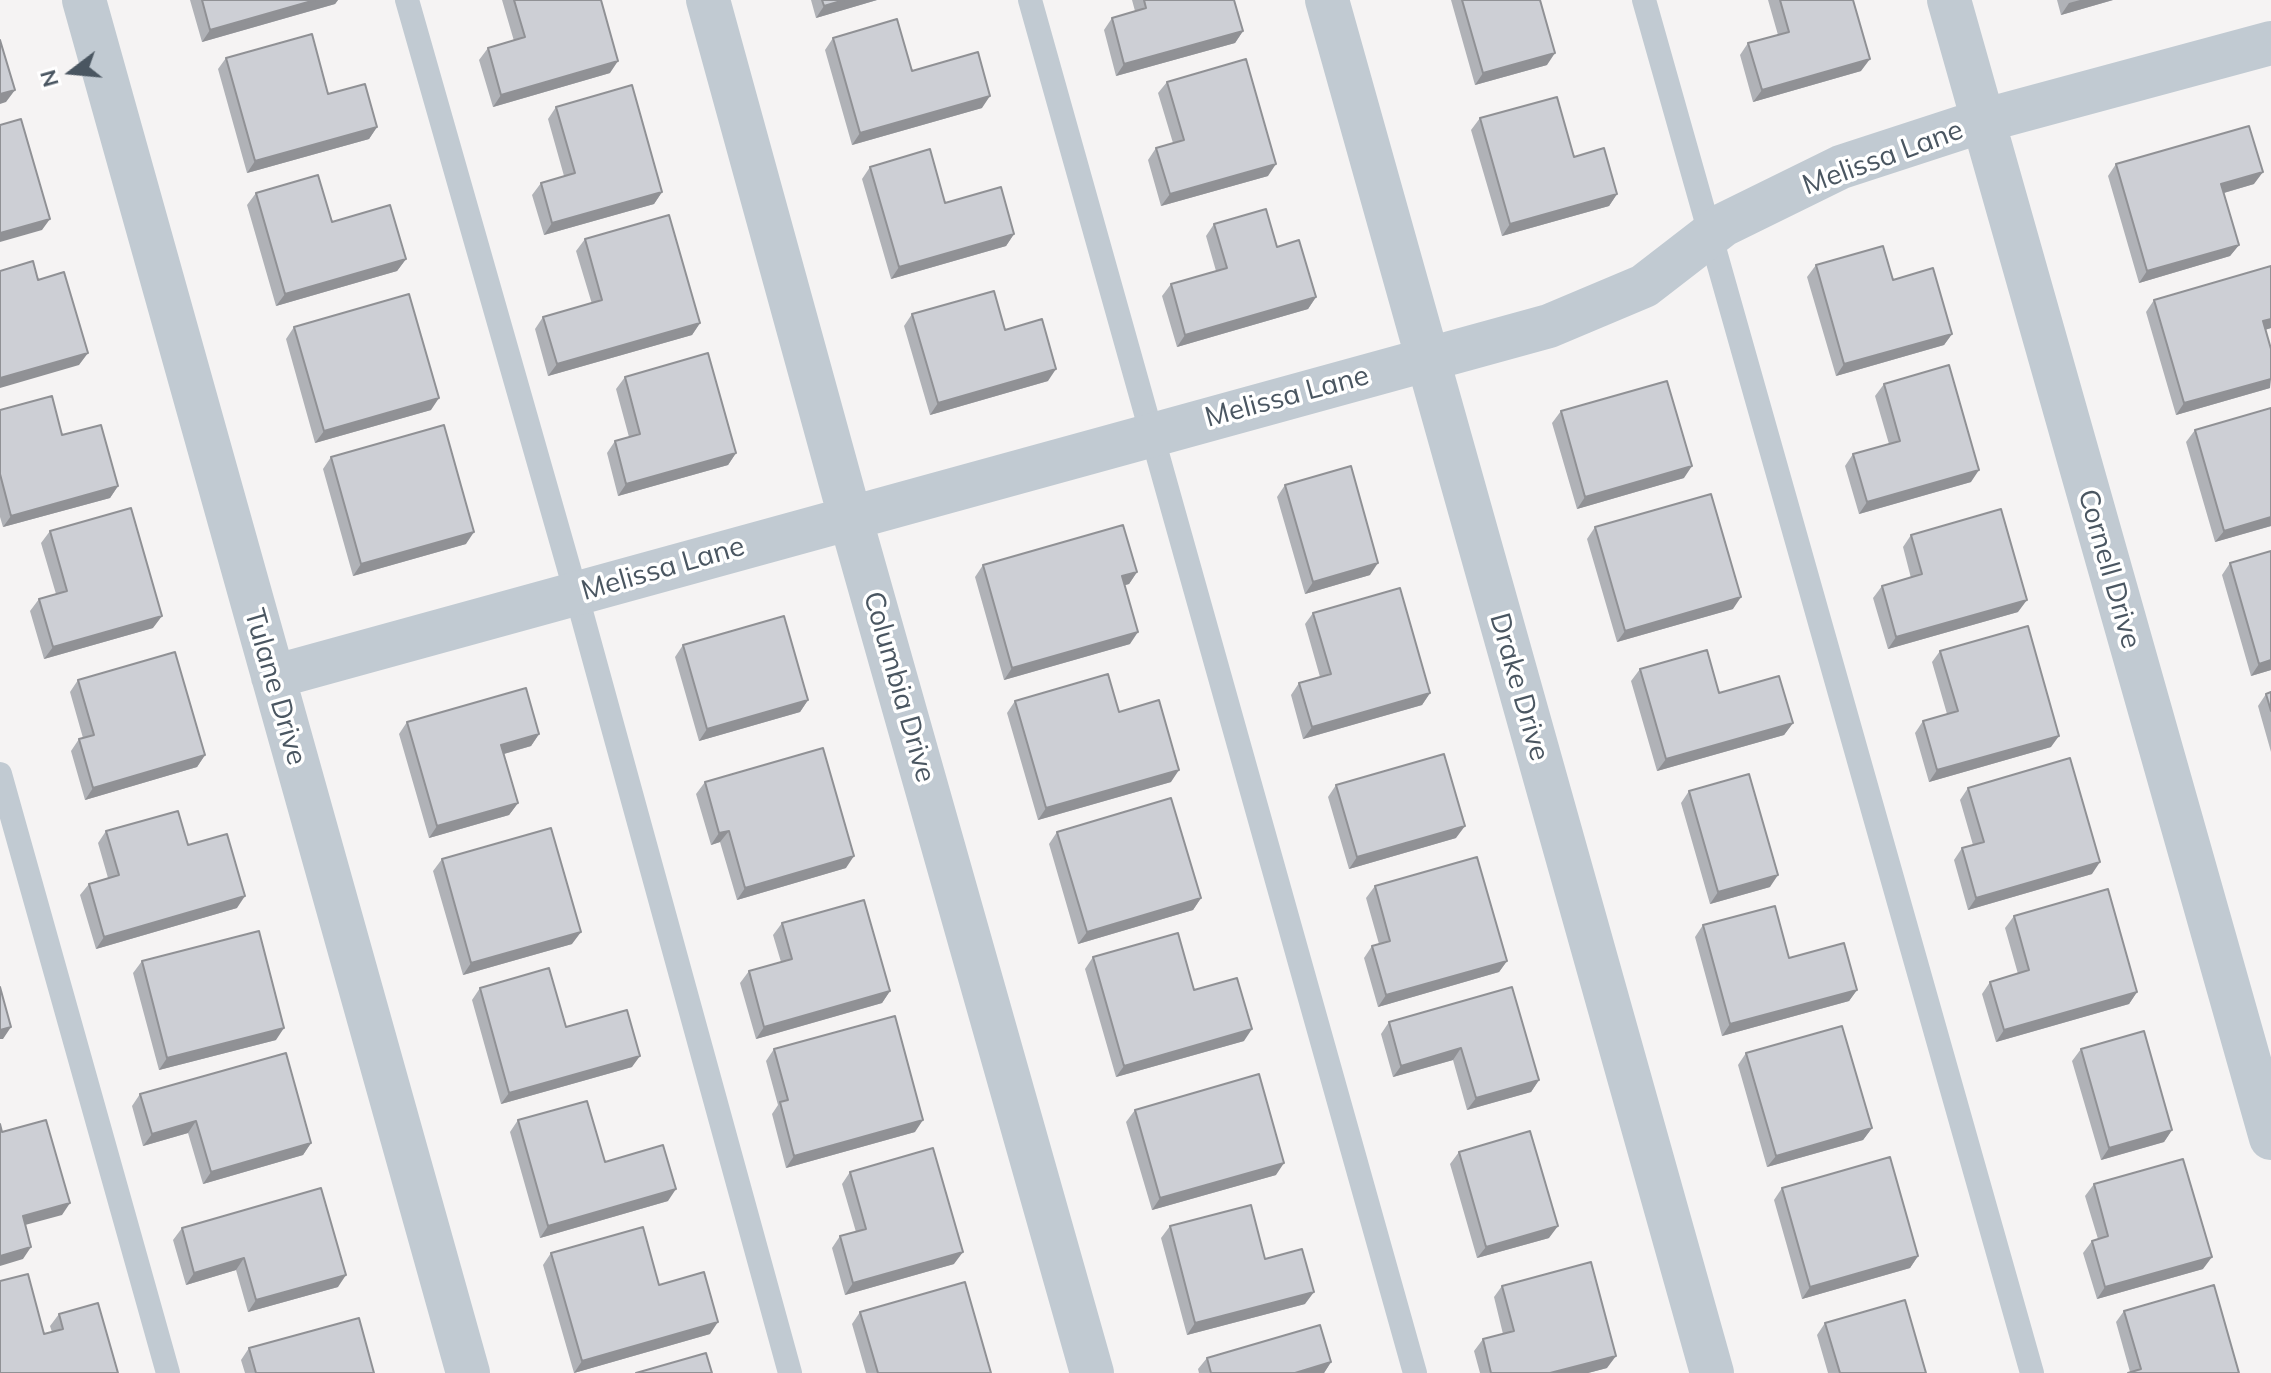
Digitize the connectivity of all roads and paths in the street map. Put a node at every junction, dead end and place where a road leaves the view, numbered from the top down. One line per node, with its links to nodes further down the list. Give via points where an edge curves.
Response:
1 (84, 0): 15 (street, Tulane Drive)
2 (407, 0): 14 (lane)
3 (708, 0): 13 (street, Columbia Drive)
4 (1030, 0): 12 (lane)
5 (1327, 0): 11 (street, Drake Drive)
6 (1644, 0): 10 (lane)
7 (1949, 0): 9 (street, Cornell Drive)
8 (2271, 43): 9 (street, Melissa Lane)
9 (1982, 121): 10 (street, Melissa Lane, via 1841,167); 17 (street, Cornell Drive)
10 (1710, 236): 11 (street, Melissa Lane, via 1644,286 1549,326); 24 (lane)
11 (1427, 358): 12 (street, Melissa Lane); 23 (street, Drake Drive)
12 (1152, 434): 13 (street, Melissa Lane); 22 (lane)
13 (850, 517): 14 (street, Melissa Lane); 21 (street, Columbia Drive)
14 (576, 593): 15 (street, Melissa Lane); 20 (lane)
15 (273, 677): 19 (street, Tulane Drive)
16 (0, 774): 18 (lane)
17 (2271, 1138)
18 (168, 1373)
19 (468, 1373)
20 (790, 1373)
21 (1092, 1373)
22 (1415, 1373)
23 (1712, 1373)
24 (2032, 1373)

